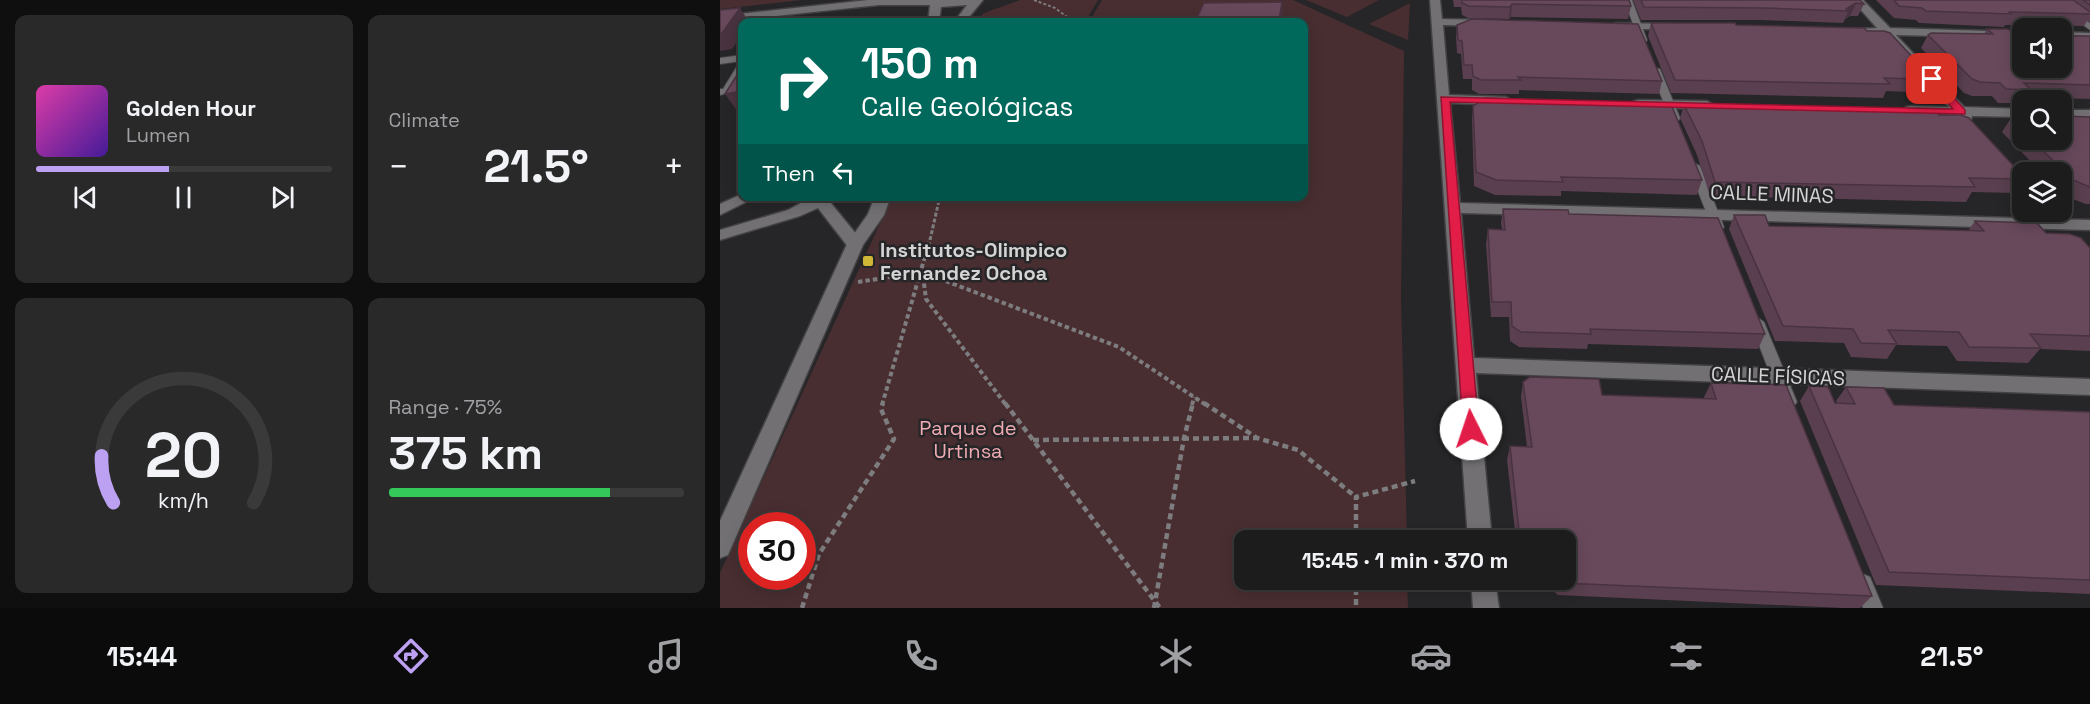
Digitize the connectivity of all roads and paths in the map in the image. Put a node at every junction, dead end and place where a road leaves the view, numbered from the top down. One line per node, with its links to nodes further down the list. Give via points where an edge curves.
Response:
1 (849, 0): 9 (street)
2 (978, 0): 8 (street); 12 (street)
3 (1034, 0): 13 (path)
4 (1435, 0): 14 (street)
5 (1628, 0): 17 (lane)
6 (1857, 0): 21 (street)
7 (2053, 0): 19 (lane)
8 (931, 2): 10 (street, via 879,2); 11 (street)
9 (720, 17): 10 (street)
10 (772, 18)
11 (933, 18)
12 (963, 18)
13 (1068, 18)
14 (1436, 22): 15 (street); 29 (street)
15 (1496, 23)
16 (1602, 26): 17 (street)
17 (1638, 26): 18 (street); 32 (lane)
18 (1686, 27)
19 (2090, 27)
20 (1853, 31): 21 (street)
21 (1889, 32): 22 (street); 35 (street)
22 (2012, 34)
23 (2072, 35): 24 (street)
24 (2090, 36)
25 (738, 59): 26 (lane)
26 (720, 61)
27 (738, 72): 28 (lane, via 726,91)
28 (720, 92)
29 (1445, 99): 30 (street); 46 (street)
30 (1521, 101)
31 (1624, 103): 32 (street)
32 (1669, 104): 33 (street); 40 (lane)
33 (1717, 105)
34 (1895, 110): 35 (street)
35 (1962, 112): 36 (street); 39 (street)
36 (2012, 113)
37 (2072, 114): 38 (street)
38 (2090, 114)
39 (1972, 124)
40 (1678, 126)
41 (1687, 148): 48 (lane)
42 (740, 201): 47 (street)
43 (881, 201): 55 (street)
44 (939, 201): 56 (path)
45 (825, 202): 52 (street); 55 (street)
46 (1452, 208): 48 (street, CALLE MINAS); 59 (street)
47 (720, 210)
48 (1713, 213): 50 (street, CALLE MINAS); 53 (lane)
49 (2062, 222): 50 (street)
50 (2065, 225): 51 (street, CALLE MINAS); 54 (street)
51 (2090, 225)
52 (720, 235)
53 (1722, 235)
54 (2080, 241)
55 (855, 244): 57 (street)
56 (922, 272): 57 (path); 62 (path, via 1119,347); 66 (path, via 926,299); 76 (path, via 881,409 894,439 819,554)
57 (836, 285): 71 (street)
58 (1752, 311): 60 (lane)
59 (1466, 365): 60 (street, CALLE FÍSICAS); 70 (street)
60 (1779, 376): 61 (street, CALLE FÍSICAS); 63 (lane)
61 (2090, 387)
62 (1194, 396): 64 (path); 65 (path)
63 (1797, 420)
64 (1184, 438): 65 (path); 66 (path); 75 (path)
65 (1257, 438): 68 (path, via 1298,450)
66 (1033, 440): 75 (path)
67 (1415, 482): 68 (path)
68 (1356, 497): 69 (path)
69 (1356, 530)
70 (1479, 530)
71 (720, 547)
72 (1860, 575): 80 (lane)
73 (1356, 590): 78 (path)
74 (1484, 590): 79 (street)
75 (1155, 605): 77 (path)
76 (802, 608)
77 (1160, 608)
78 (1356, 608)
79 (1485, 608)
80 (1873, 608)

